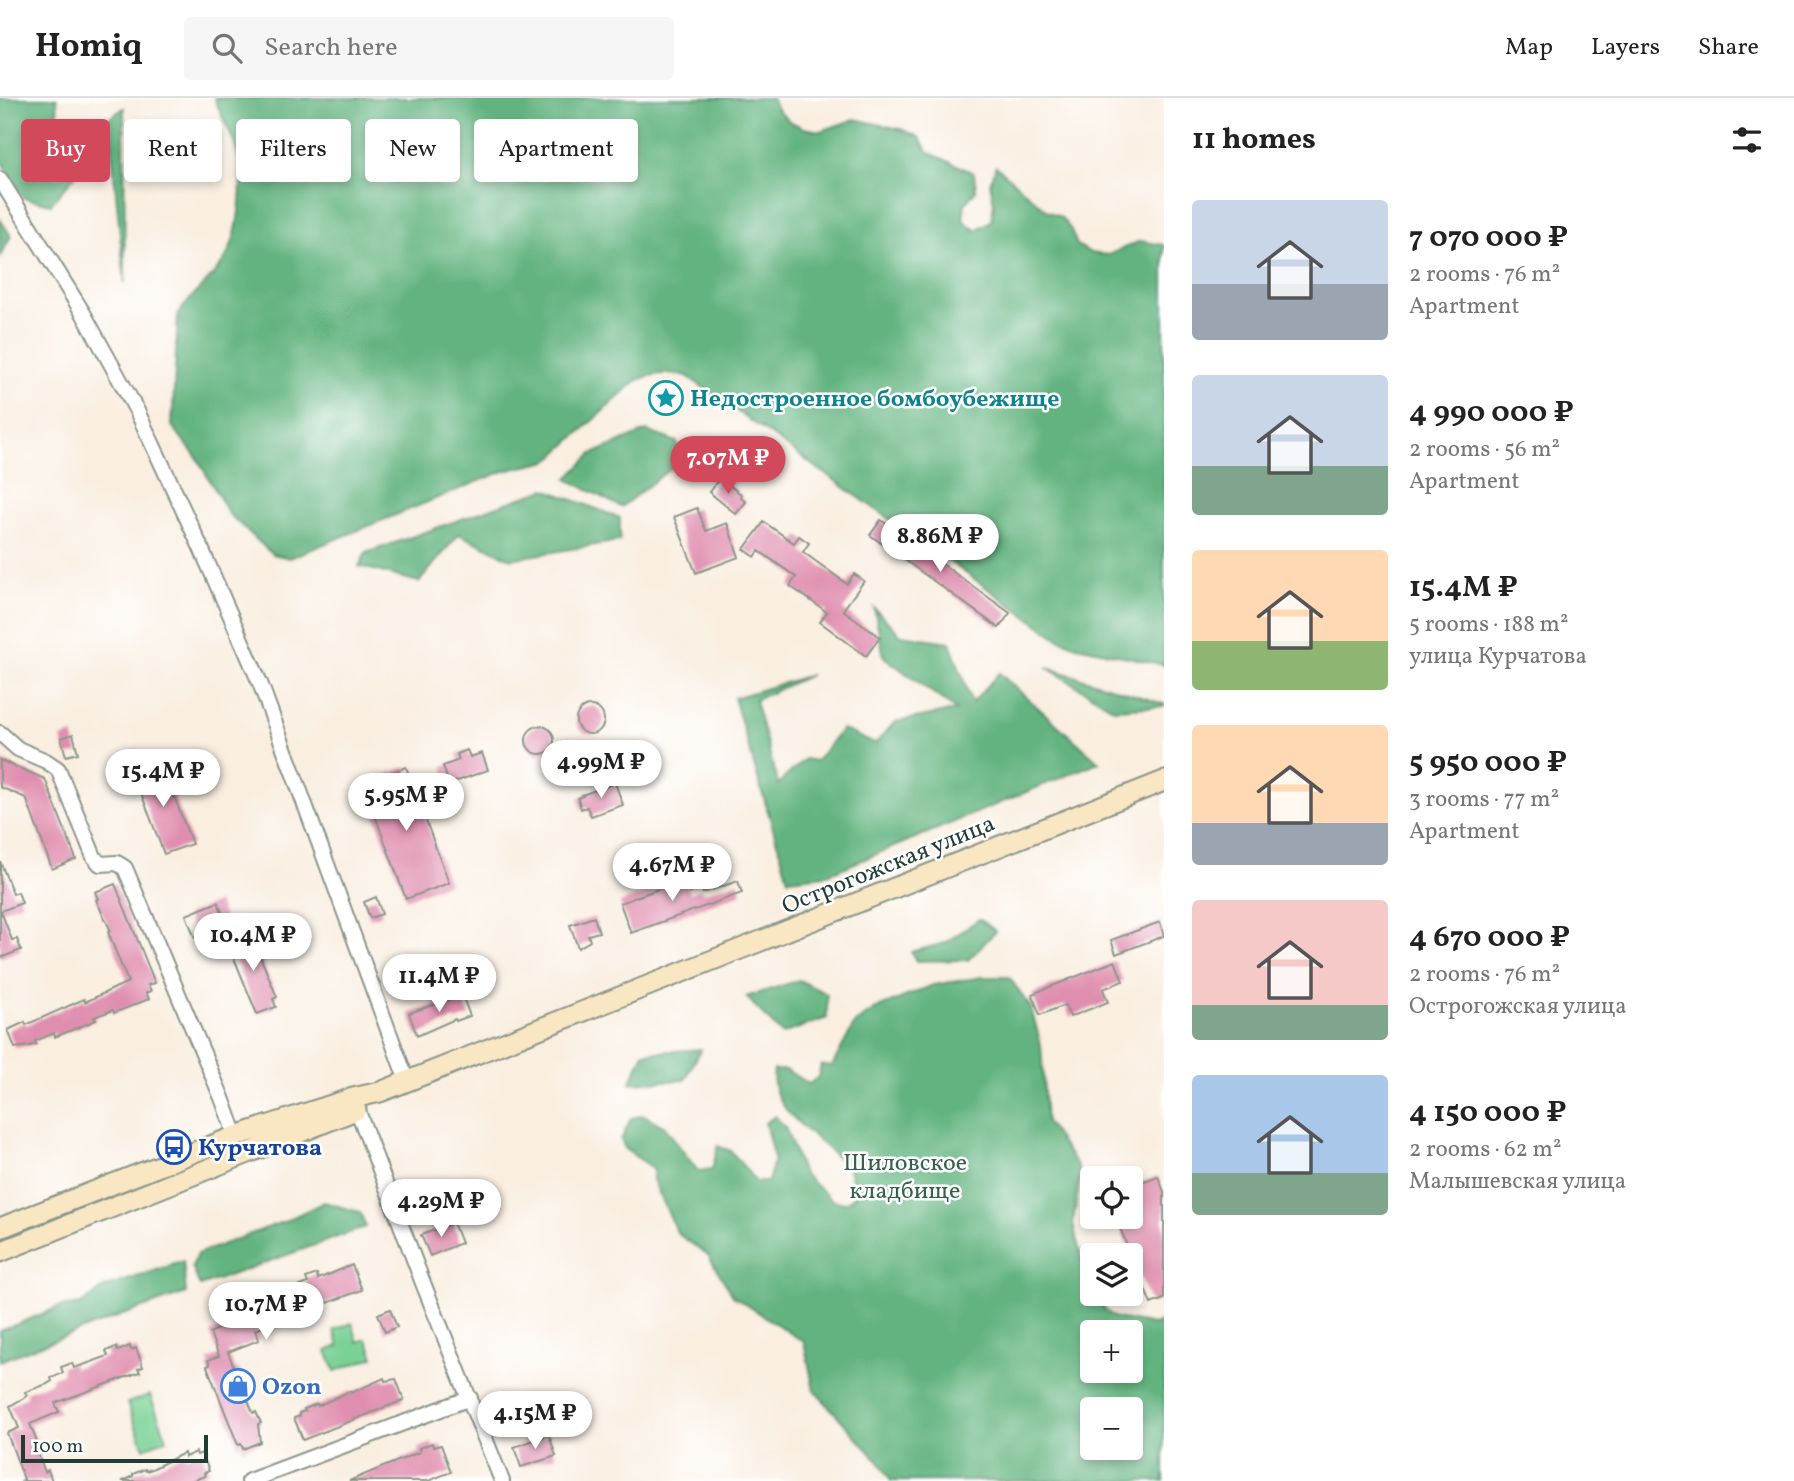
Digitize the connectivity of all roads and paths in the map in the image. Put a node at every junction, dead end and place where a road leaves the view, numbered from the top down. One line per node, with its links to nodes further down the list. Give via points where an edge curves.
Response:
1 (0, 178): 4 (street, via 137,411 201,548 260,683)
2 (0, 733): 6 (street, via 18,749 58,769 94,857 100,864 117,863 125,868)
3 (1162, 784): 4 (street, Острогожская улица)
4 (407, 1081): 5 (street, Острогожская улица)
5 (356, 1104): 6 (street); 8 (street); 9 (street)
6 (236, 1136): 7 (street)
7 (0, 1228)
8 (0, 1252)
9 (470, 1398): 10 (street); 12 (street)
10 (286, 1475): 11 (street)
11 (249, 1481)
12 (502, 1481)

